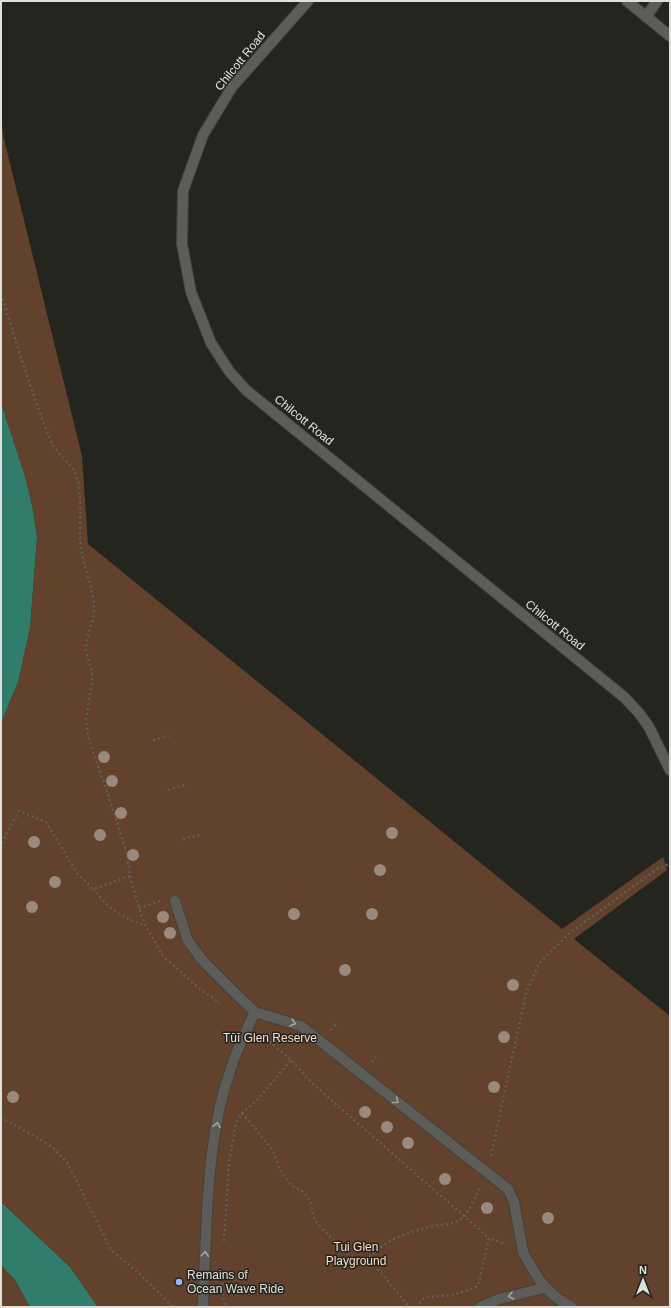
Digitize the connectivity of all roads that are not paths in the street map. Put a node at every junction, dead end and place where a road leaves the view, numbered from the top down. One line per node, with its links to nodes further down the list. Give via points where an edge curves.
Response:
1 (308, 1): 6 (street, Chilcott Road, via 232,87 203,135 183,191 182,244 190,292 211,343 229,372 246,390 624,697 649,727)
2 (627, 1): 4 (street)
3 (657, 1): 4 (street)
4 (646, 17): 5 (street)
5 (670, 36)
6 (670, 770)
7 (175, 901): 8 (street, via 188,941 202,961)
8 (256, 1012): 9 (street, one-way to 9, via 301,1026 508,1189 514,1202 523,1252); 10 (street, one-way to 8, via 207,1208 217,1123 229,1071)
9 (544, 1288): 11 (street, one-way to 11, via 499,1299); 12 (street)
10 (203, 1307)
11 (480, 1307)
12 (572, 1307)

